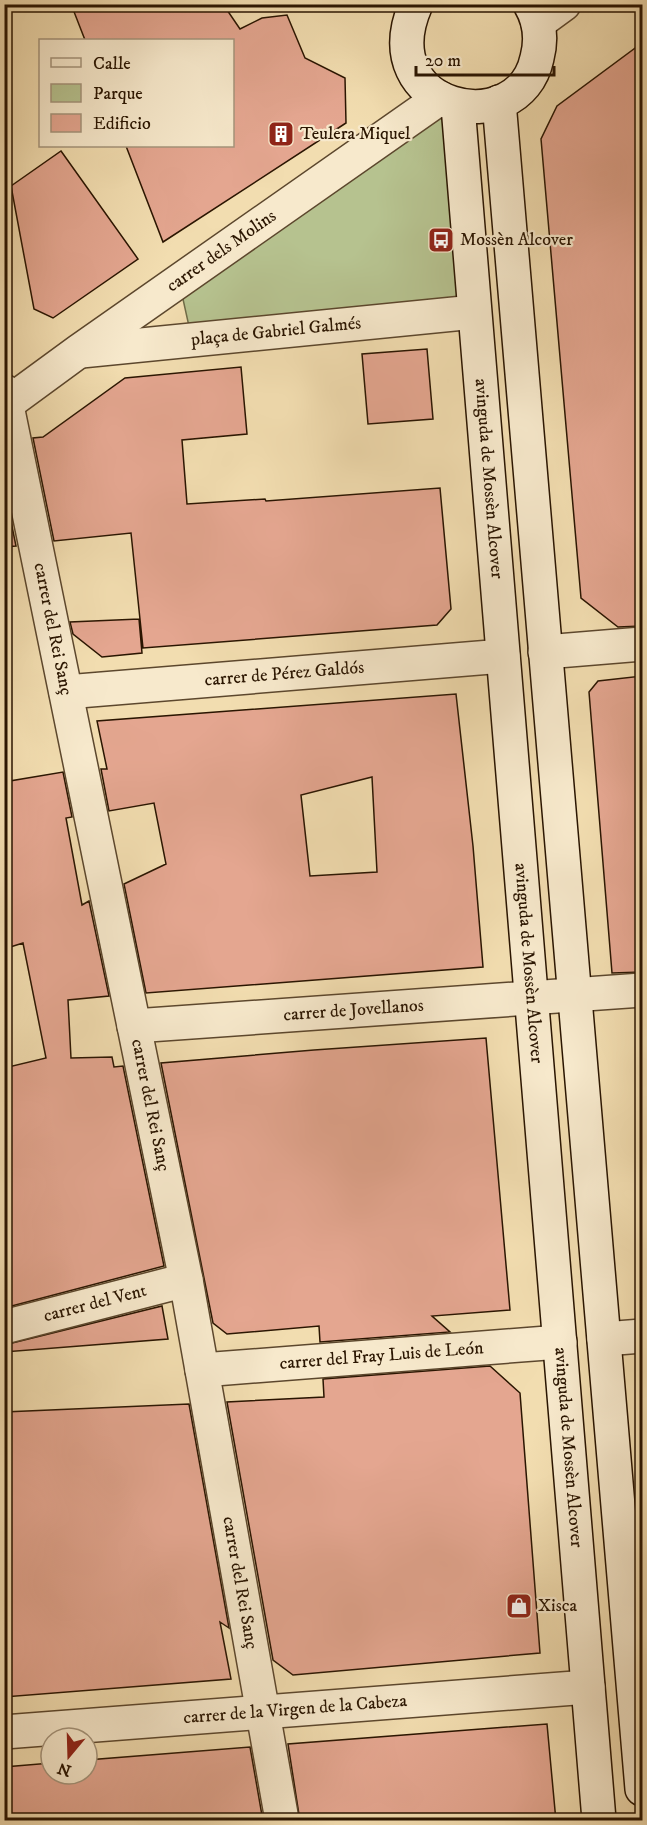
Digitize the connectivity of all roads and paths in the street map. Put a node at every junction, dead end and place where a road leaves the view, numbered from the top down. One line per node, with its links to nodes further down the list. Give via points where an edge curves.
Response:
1 (416, 4): 4 (street, via 408,23 406,45 411,67 422,85)
2 (564, 4): 3 (street)
3 (534, 14): 5 (street, via 541,43 536,64 527,81)
4 (448, 102): 5 (street, via 475,107); 6 (street, avinguda de Mossèn Alcover); 7 (street, carrer dels Molins)
5 (499, 102): 10 (street)
6 (474, 312): 7 (street, plaça de Gabriel Galmés); 11 (street, avinguda de Mossèn Alcover)
7 (79, 351): 8 (street, carrer dels Molins)
8 (5, 400): 12 (street, carrer del Rei Sanç)
9 (642, 644): 10 (street)
10 (545, 652): 14 (street)
11 (503, 656): 12 (street, carrer de Pérez Galdós); 15 (street, avinguda de Mossèn Alcover)
12 (66, 692): 16 (street, carrer del Rei Sanç)
13 (642, 990): 14 (street, carrer de Jovellanos)
14 (574, 995): 15 (street, carrer de Jovellanos); 20 (street)
15 (531, 998): 16 (street, carrer de Jovellanos); 21 (street, avinguda de Mossèn Alcover)
16 (134, 1026): 17 (street, carrer del Rei Sanç)
17 (186, 1280): 18 (street, carrer del Vent); 22 (street, carrer del Rei Sanç)
18 (4, 1327)
19 (642, 1336): 20 (street)
20 (604, 1339): 23 (street)
21 (560, 1342): 22 (street, carrer del Fray Luis de León); 24 (street, avinguda de Mossèn Alcover)
22 (202, 1370): 25 (street, carrer del Rei Sanç)
23 (638, 1676): 27 (street)
24 (588, 1687): 25 (street, carrer de la Virgen de la Cabeza); 29 (street, avinguda de Mossèn Alcover)
25 (262, 1712): 26 (street, carrer de la Virgen de la Cabeza); 28 (street, carrer del Rei Sanç)
26 (4, 1732)
27 (642, 1789)
28 (282, 1821)
29 (599, 1821)

